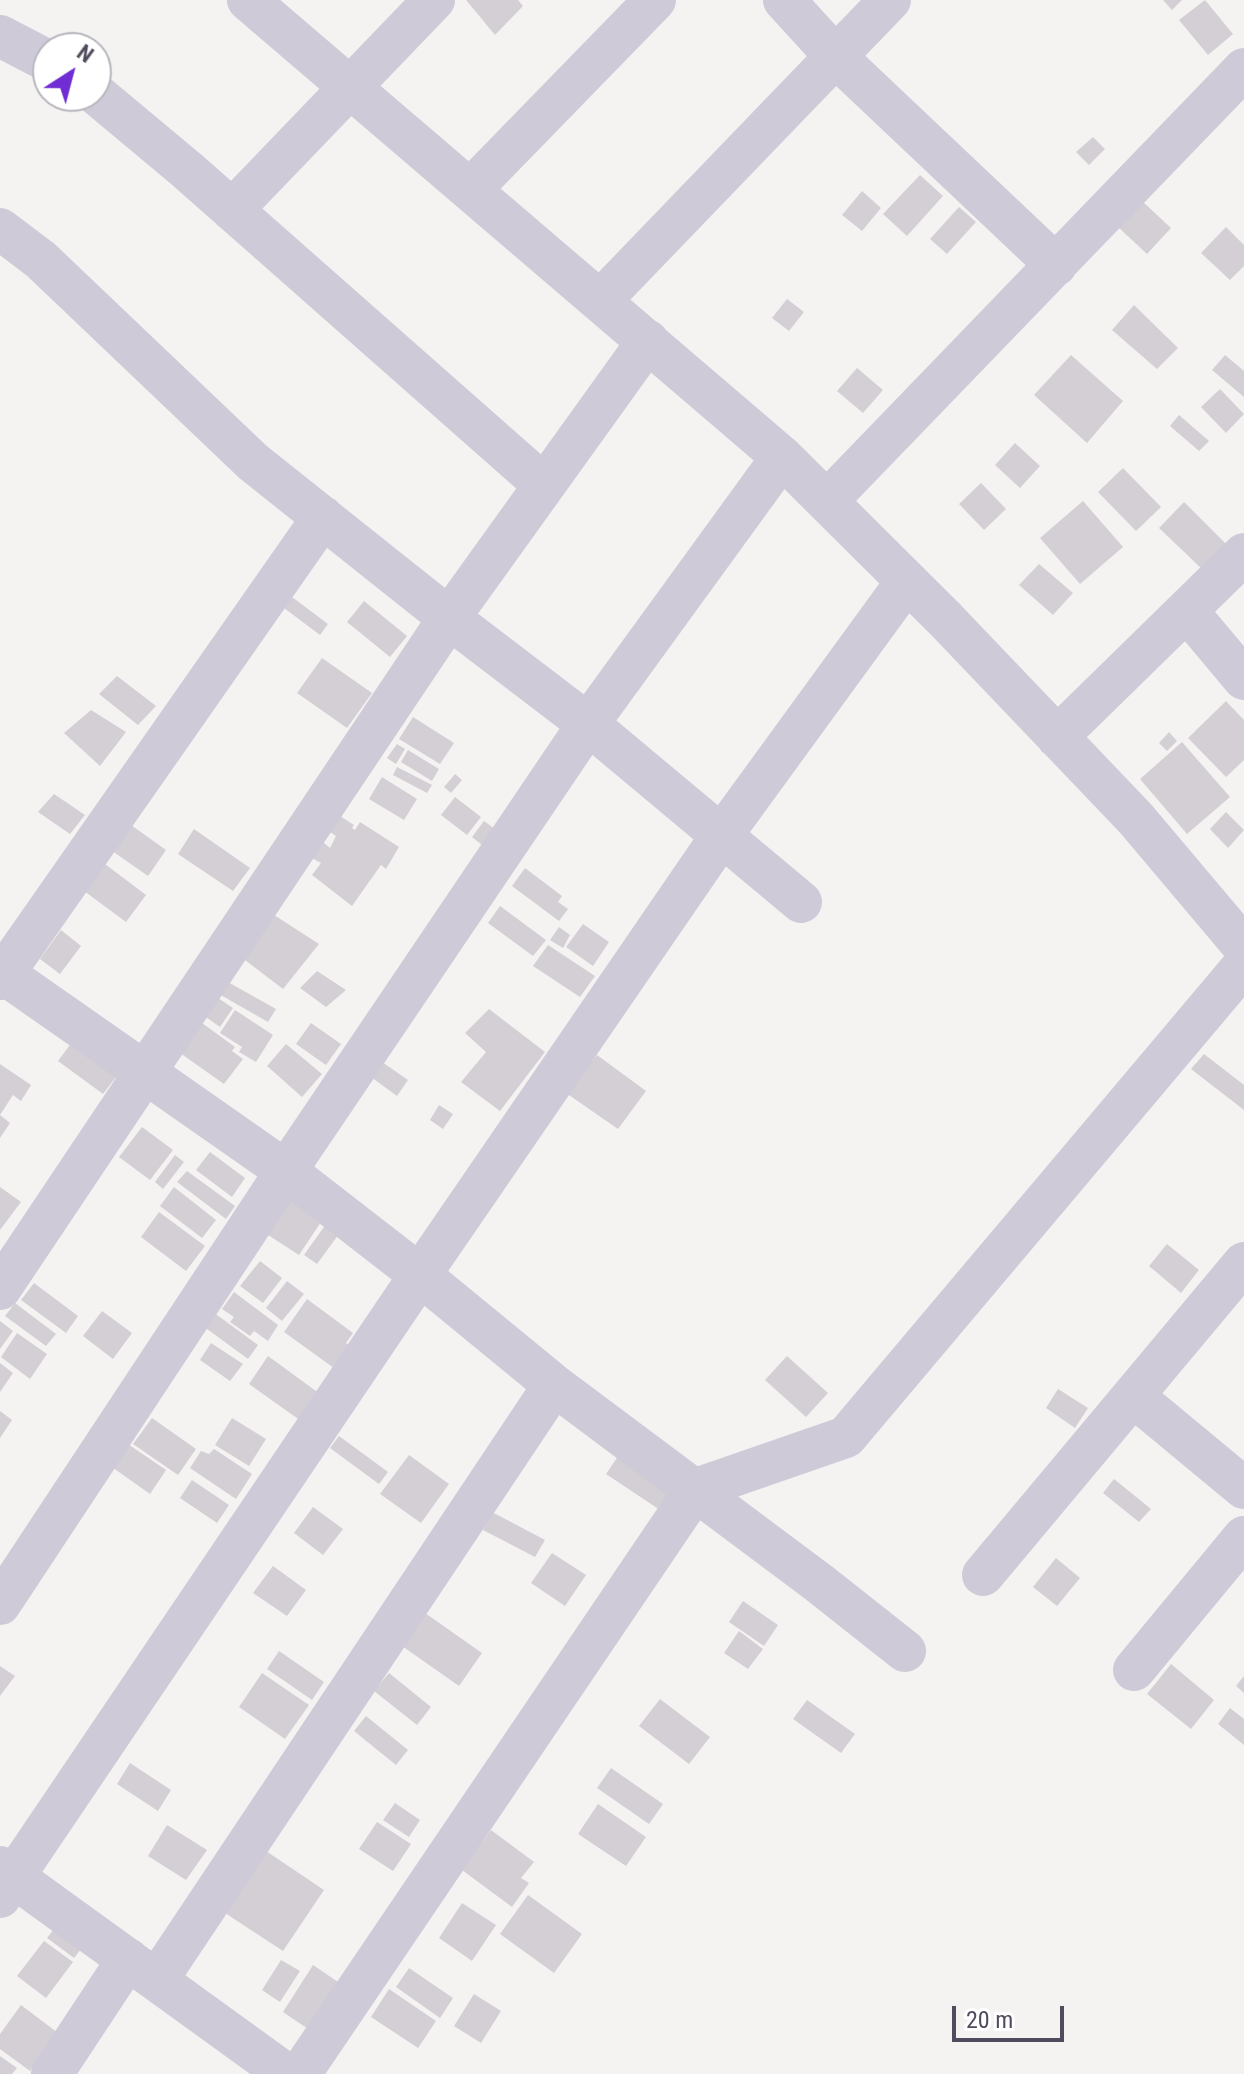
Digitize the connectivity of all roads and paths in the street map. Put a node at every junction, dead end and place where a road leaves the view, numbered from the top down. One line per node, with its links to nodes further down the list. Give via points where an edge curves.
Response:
1 (248, 0): 10 (street)
2 (434, 0): 10 (street)
3 (655, 0): 12 (street)
4 (784, 0): 8 (street)
5 (890, 0): 8 (street)
6 (0, 36): 7 (street)
7 (32, 53)
8 (836, 57): 15 (street); 16 (street)
9 (1244, 69): 15 (street)
10 (350, 87): 12 (street); 13 (street)
11 (112, 108): 13 (street)
12 (470, 190): 16 (street)
13 (232, 210): 19 (street)
14 (0, 229): 21 (street, via 41,260 253,462)
15 (1056, 265): 20 (street)
16 (600, 301): 17 (street)
17 (648, 341): 18 (street); 19 (street)
18 (782, 457): 20 (street); 27 (street)
19 (544, 485): 25 (street)
20 (827, 501): 23 (street)
21 (323, 517): 25 (street); 33 (street)
22 (1244, 554): 24 (street)
23 (907, 581): 28 (street); 29 (street)
24 (1187, 611): 26 (street); 28 (street)
25 (449, 618): 27 (street); 34 (street)
26 (1244, 679)
27 (588, 724): 29 (street); 35 (street)
28 (1057, 737): 31 (street, via 1136,819)
29 (722, 835): 30 (street); 37 (street)
30 (801, 902)
31 (1244, 947)
32 (1244, 965): 42 (street, via 846,1437)
33 (1, 975): 34 (street)
34 (144, 1072): 35 (street); 38 (street)
35 (286, 1171): 37 (street); 45 (street)
36 (1244, 1263): 40 (street)
37 (420, 1275): 39 (street); 48 (street)
38 (0, 1289)
39 (554, 1385): 42 (street); 49 (street)
40 (1133, 1396): 41 (street); 44 (street)
41 (1244, 1488)
42 (696, 1489): 46 (street); 52 (street)
43 (1244, 1537): 47 (street)
44 (983, 1575)
45 (0, 1604)
46 (905, 1651)
47 (1134, 1670)
48 (5, 1880): 49 (street)
49 (143, 1970): 50 (street); 51 (street)
50 (52, 2074)
51 (286, 2074)
52 (300, 2074)

